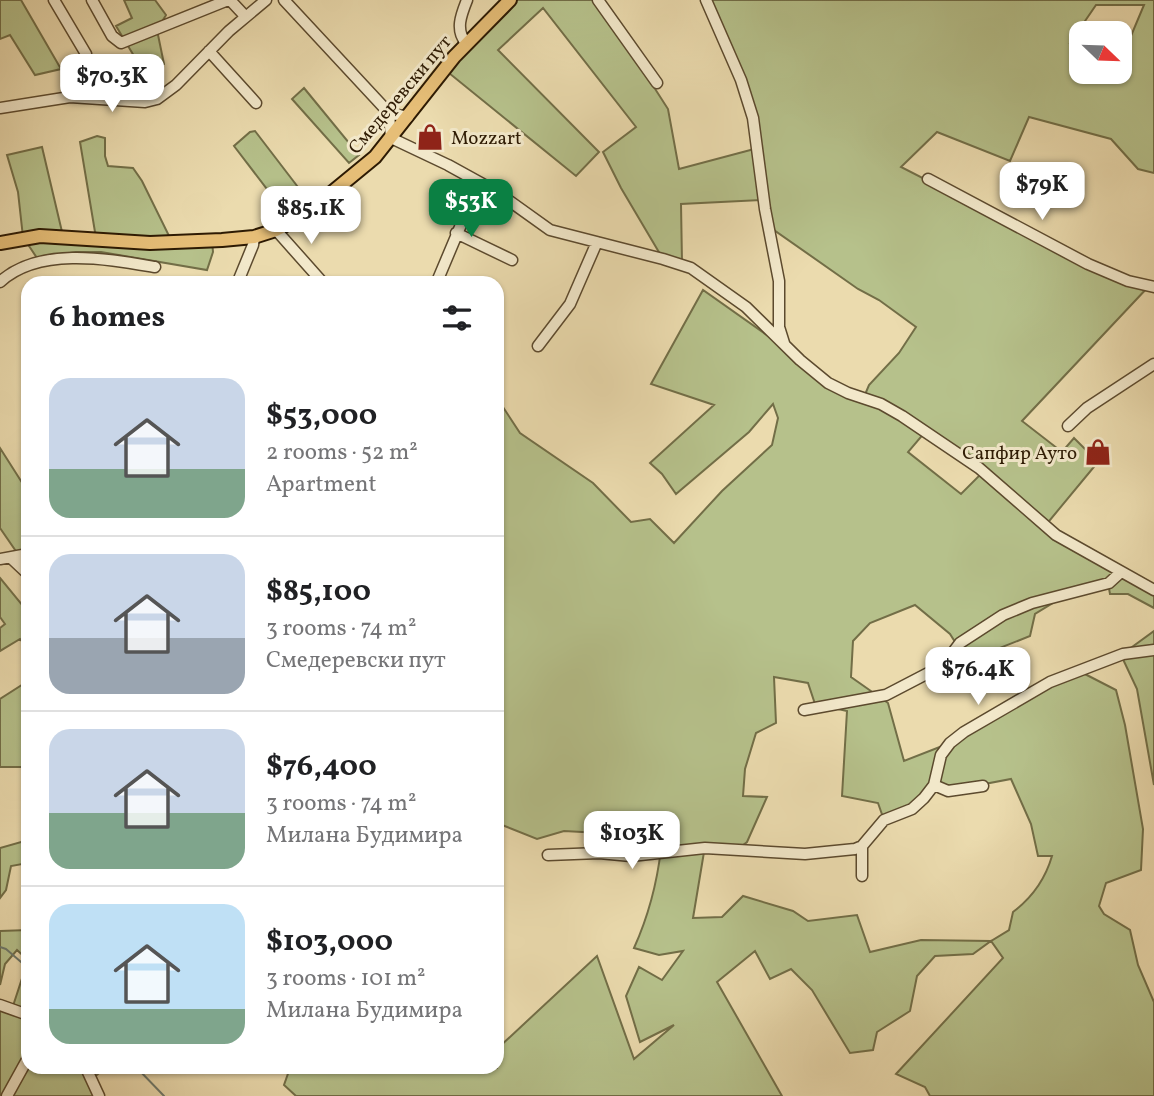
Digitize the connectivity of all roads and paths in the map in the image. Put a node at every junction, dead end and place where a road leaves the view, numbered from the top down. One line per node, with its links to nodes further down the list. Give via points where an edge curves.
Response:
1 (92, 0): 2 (street, via 112,36 124,43)
2 (229, 0): 10 (street)
3 (266, 0): 10 (street)
4 (284, 0): 17 (street)
5 (467, 0): 11 (street, via 459,24)
6 (510, 0): 11 (main road, Смедеревски пут)
7 (598, 0): 14 (street)
8 (706, 0): 35 (street, via 753,118 779,281 779,327)
9 (60, 2): 13 (street)
10 (245, 16): 12 (street)
11 (466, 43): 18 (main road, Смедеревски пут)
12 (209, 51): 15 (street); 16 (street, via 176,85 152,101 70,97)
13 (86, 54)
14 (657, 83)
15 (256, 103)
16 (0, 108)
17 (389, 113): 18 (street); 19 (street)
18 (408, 117): 19 (main road, Смедеревски пут)
19 (391, 138): 21 (street); 22 (main road, Смедеревски пут, via 358,172)
20 (928, 179): 33 (street, via 1088,264)
21 (479, 182): 23 (street); 25 (street, via 546,228)
22 (276, 230): 24 (main road, Смедеревски пут); 30 (street)
23 (456, 233): 27 (street); 31 (street)
24 (254, 237): 26 (main road, Смедеревски пут, via 150,243 47,236); 29 (street)
25 (597, 242): 34 (street, via 570,304); 35 (street, via 691,268 747,307)
26 (0, 243)
27 (512, 260)
28 (155, 267): 32 (street, via 97,258 53,260 15,271)
29 (240, 276)
30 (317, 276)
31 (439, 276)
32 (0, 282)
33 (1154, 287)
34 (538, 346)
35 (786, 346): 42 (street, via 828,383 881,404 965,457 1045,527)
36 (1154, 364): 37 (street)
37 (1068, 426)
38 (21, 556): 39 (street)
39 (11, 558): 40 (street); 41 (street)
40 (0, 559)
41 (21, 567)
42 (1121, 572): 43 (street); 45 (street, via 1109,583 1076,589 1003,615 960,643 936,669 886,695)
43 (1154, 590)
44 (1154, 650): 46 (street, via 1121,655 1050,682 964,733 941,755)
45 (804, 710)
46 (934, 785): 47 (street, via 948,791); 48 (street, via 912,809 884,820)
47 (983, 786)
48 (862, 846): 49 (street, via 805,854 705,848 631,856); 50 (street)
49 (548, 855)
50 (862, 876)
51 (0, 1005): 52 (street)
52 (21, 1012)
53 (21, 1071): 55 (street)
54 (89, 1074): 56 (street)
55 (7, 1096)
56 (99, 1096)

